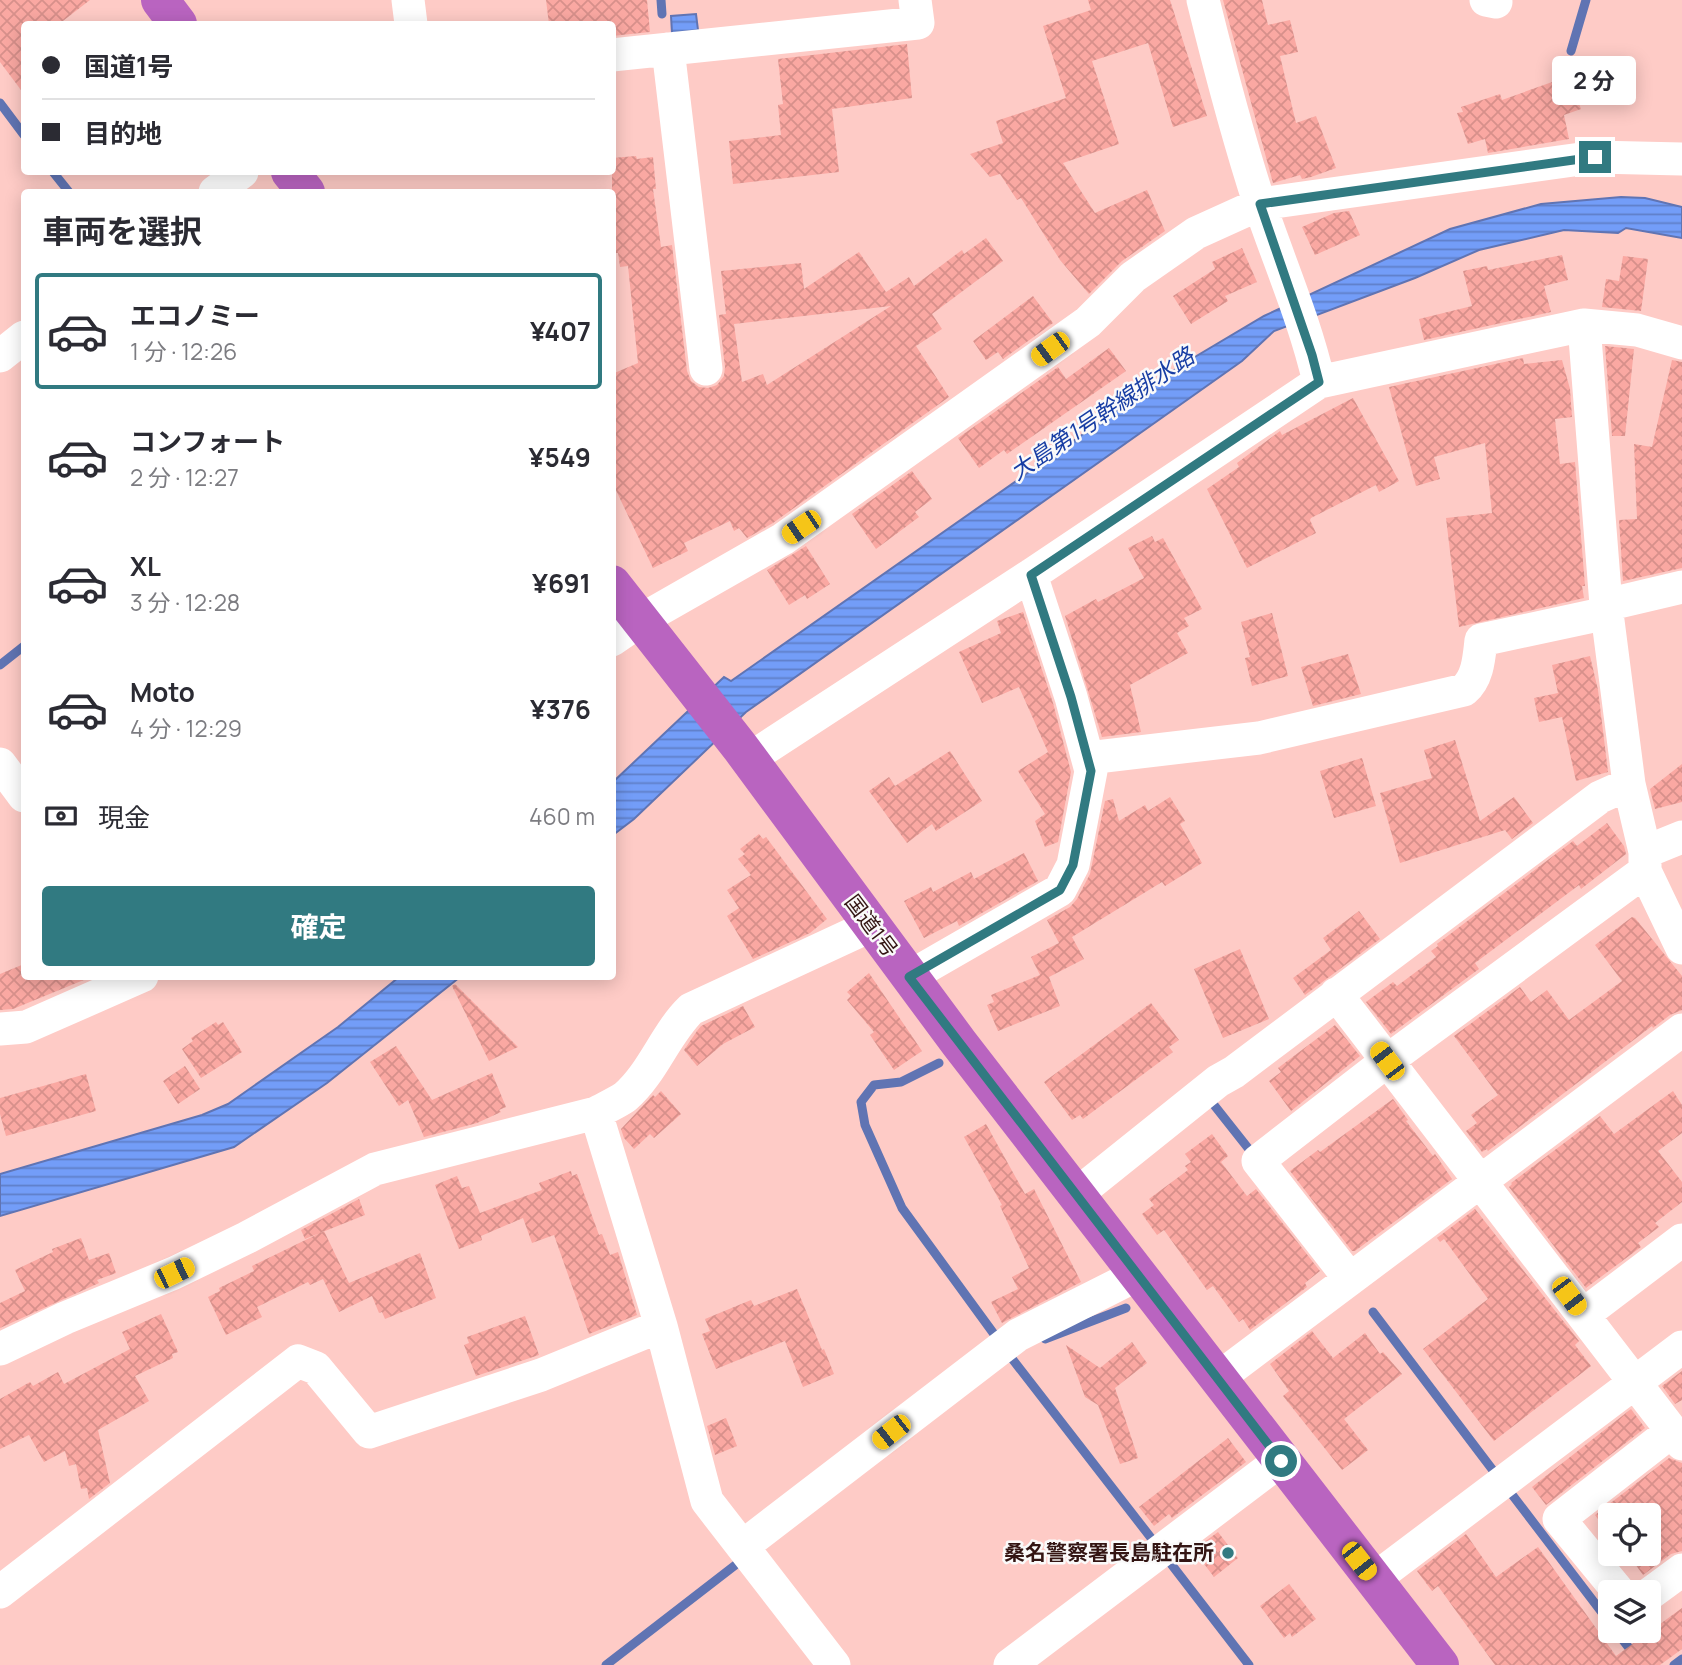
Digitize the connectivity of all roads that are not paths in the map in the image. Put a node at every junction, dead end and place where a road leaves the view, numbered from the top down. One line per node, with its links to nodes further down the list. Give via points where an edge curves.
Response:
1 (160, 0): 5 (highway)
2 (408, 0): 6 (street)
3 (915, 0): 7 (street, via 918,23)
4 (1203, 0): 14 (street)
5 (176, 21)
6 (411, 21)
7 (668, 49): 8 (street); 19 (street)
8 (616, 55)
9 (1682, 159): 14 (street, via 1595,157)
10 (238, 175): 12 (street)
11 (292, 175): 13 (highway)
12 (219, 189)
13 (304, 189)
14 (1260, 204): 20 (street); 25 (street, via 1196,233 1133,277 1088,322 783,539)
15 (1584, 325): 17 (street, via 1637,330); 20 (street); 24 (street)
16 (21, 340): 18 (street)
17 (1682, 343)
18 (0, 356)
19 (706, 369)
20 (1316, 369): 21 (street)
21 (1031, 575): 26 (street); 27 (street)
22 (1682, 587): 24 (street)
23 (616, 596): 25 (highway, 国道1号)
24 (1606, 609): 27 (street, via 1481,640 1478,664 1464,690 1259,738); 29 (street)
25 (627, 630): 26 (highway, 国道1号, via 677,669)
26 (745, 753): 33 (highway, 国道1号)
27 (1088, 758): 35 (street, via 1091,771 1073,865 1060,890)
28 (0, 764): 30 (street)
29 (1629, 784): 32 (street); 37 (street, via 1600,797)
30 (21, 792)
31 (1682, 837): 32 (street)
32 (1645, 862): 34 (street); 40 (street)
33 (870, 926): 35 (highway, 国道1号); 41 (street, via 691,1009 642,1079 624,1097)
34 (1682, 948)
35 (909, 977): 43 (highway, 国道1号)
36 (130, 980): 38 (street, via 26,1027)
37 (1336, 994): 40 (street); 43 (street)
38 (0, 1029)
39 (1682, 1030): 42 (street)
40 (1387, 1061): 42 (street); 46 (street, via 1258,1161)
41 (596, 1113): 48 (street); 50 (street, via 375,1169 174,1273)
42 (1481, 1181): 46 (street); 47 (street)
43 (1077, 1194): 45 (highway, 国道1号)
44 (1682, 1240): 47 (street)
45 (1137, 1275): 51 (highway, 国道1号); 55 (street, via 1018,1335)
46 (1350, 1279): 51 (street)
47 (1583, 1315): 52 (street)
48 (661, 1326): 55 (street, via 708,1502); 60 (street, via 541,1376 369,1432 316,1367 298,1361)
49 (1682, 1347): 52 (street)
50 (0, 1349)
51 (1217, 1379): 54 (highway, 国道1号)
52 (1635, 1383): 53 (street); 57 (street)
53 (1677, 1438): 58 (street, via 1559,1519)
54 (1281, 1461): 57 (highway, 国道1号); 62 (street)
55 (743, 1546): 61 (street)
56 (1682, 1570): 59 (street)
57 (1373, 1580): 63 (highway, 国道1号)
58 (1609, 1580)
59 (1661, 1585)
60 (0, 1592)
61 (834, 1665)
62 (1010, 1665)
63 (1440, 1665)

